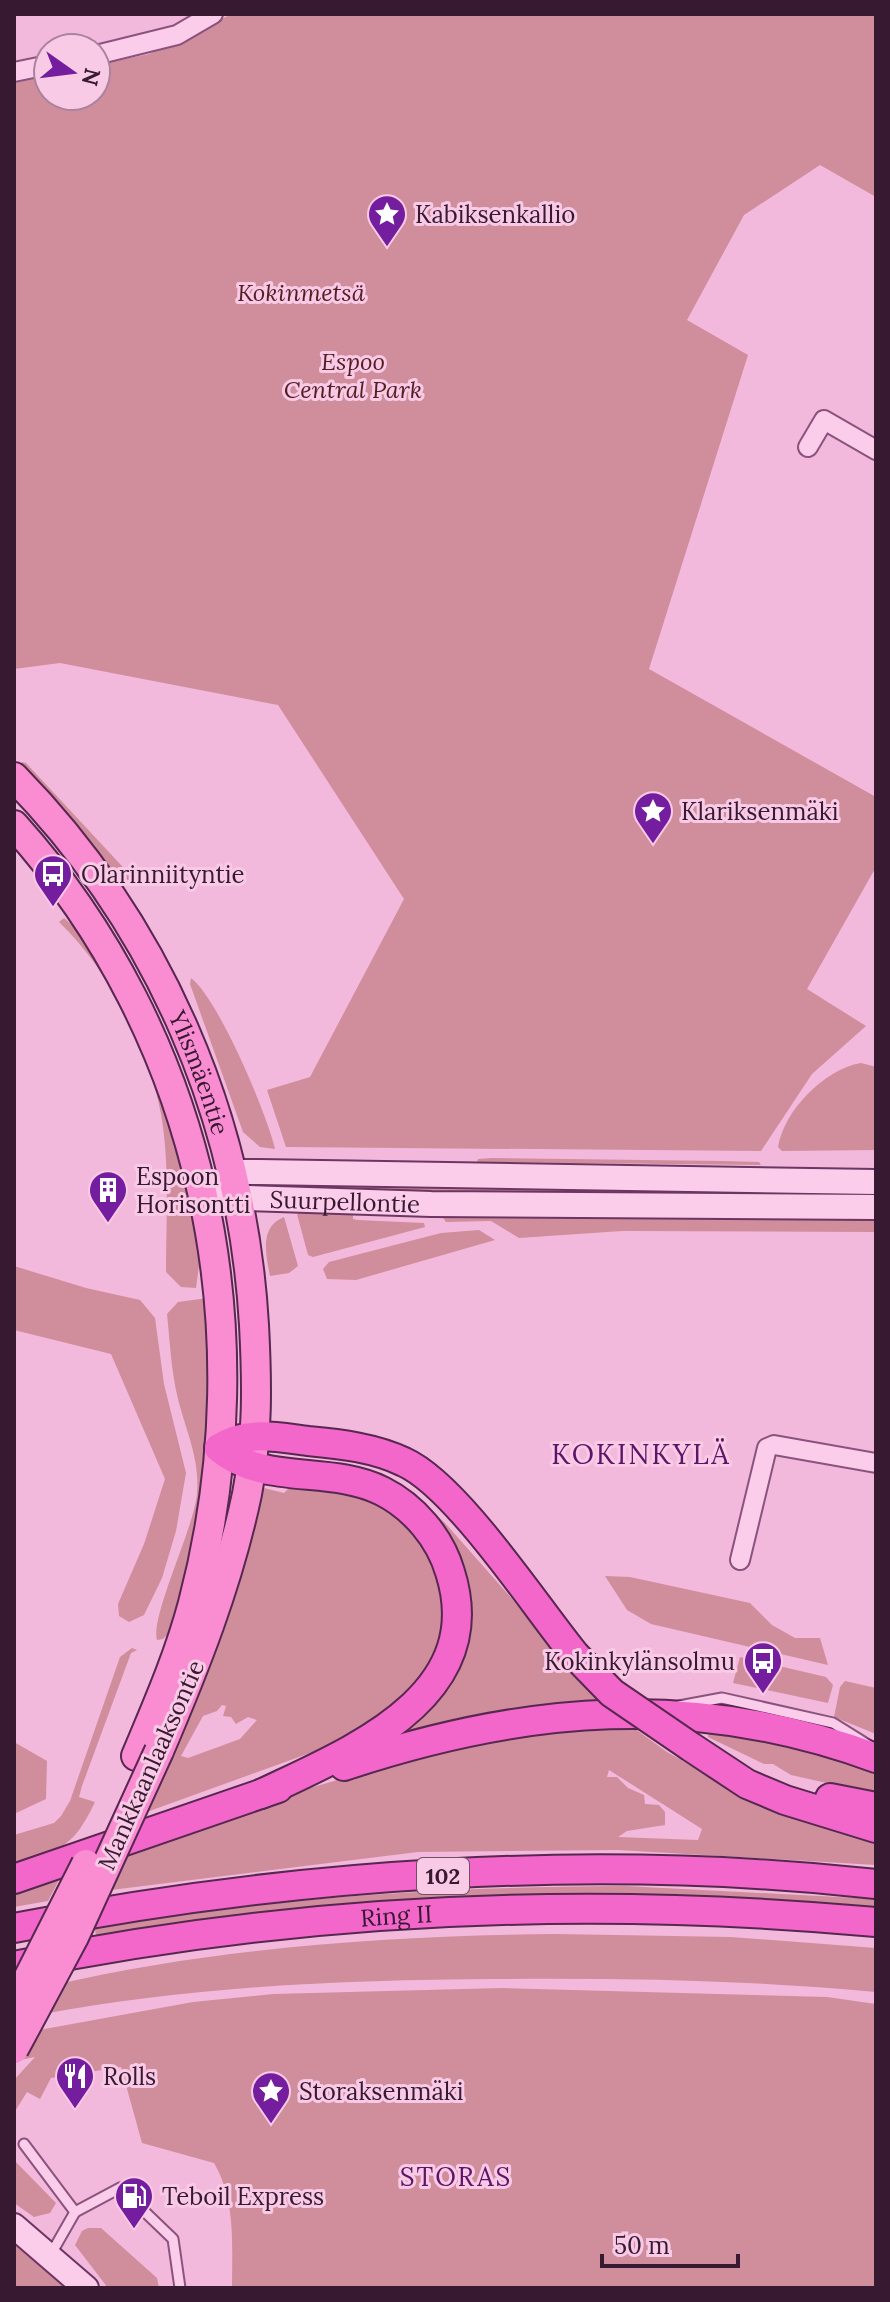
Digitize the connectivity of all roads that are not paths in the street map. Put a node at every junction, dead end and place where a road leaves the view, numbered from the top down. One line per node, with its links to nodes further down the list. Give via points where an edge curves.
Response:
1 (213, 14): 2 (street, via 177,35)
2 (112, 51)
3 (808, 447): 4 (street, via 824,420)
4 (876, 450)
5 (14, 777): 7 (main road, Ylismäentie, via 111,894 165,982)
6 (14, 825): 9 (main road, Ylismäentie, via 66,887 123,976 170,1078)
7 (234, 1172): 8 (main road, Suurpellontie); 9 (main road); 10 (main road, Ylismäentie)
8 (876, 1182)
9 (204, 1195): 10 (main road, Suurpellontie); 13 (main road, Ylismäentie, via 224,1356)
10 (239, 1200): 11 (main road, Suurpellontie); 12 (main road, Ylismäentie, via 255,1354)
11 (876, 1207)
12 (254, 1434): 13 (highway); 15 (main road, Ylismäentie); 21 (highway, bridge, via 370,1450 428,1477 453,1500 575,1655 612,1693)
13 (219, 1448): 15 (highway); 19 (main road, Mankkaanlaaksontie, via 192,1604)
14 (876, 1463): 16 (street, via 767,1448)
15 (251, 1467): 19 (main road, Mankkaanlaaksontie, via 215,1613); 22 (highway, via 358,1480 402,1503 432,1533 444,1554 456,1598 446,1657 428,1692 387,1730)
16 (740, 1560)
17 (657, 1714): 18 (lane, via 722,1698 833,1723); 20 (highway, via 740,1721); 22 (highway, via 592,1713 513,1721 353,1763)
18 (876, 1750)
19 (148, 1754): 32 (main road, Mankkaanlaaksontie, bridge); 33 (main road, Mankkaanlaaksontie, bridge, via 74,1937)
20 (876, 1758)
21 (719, 1764): 23 (highway); 24 (highway, via 747,1784 785,1800)
22 (261, 1794): 25 (highway)
23 (876, 1807)
24 (876, 1828)
25 (14, 1879)
26 (876, 1884): 28 (highway, Ring II / 102, via 674,1872 472,1874 284,1885)
27 (876, 1922): 29 (highway, Ring II / 102, via 647,1909 489,1910 328,1920)
28 (14, 1928)
29 (52, 1958): 30 (highway, Ring II / 102); 31 (highway)
30 (14, 1966)
31 (14, 1972)
32 (14, 2006)
33 (14, 2049)
34 (24, 2144): 35 (lane)
35 (75, 2212): 37 (lane); 39 (lane, via 120,2188 173,2239)
36 (15, 2227): 37 (main road)
37 (51, 2255): 38 (main road)
38 (86, 2288)
39 (180, 2288)

